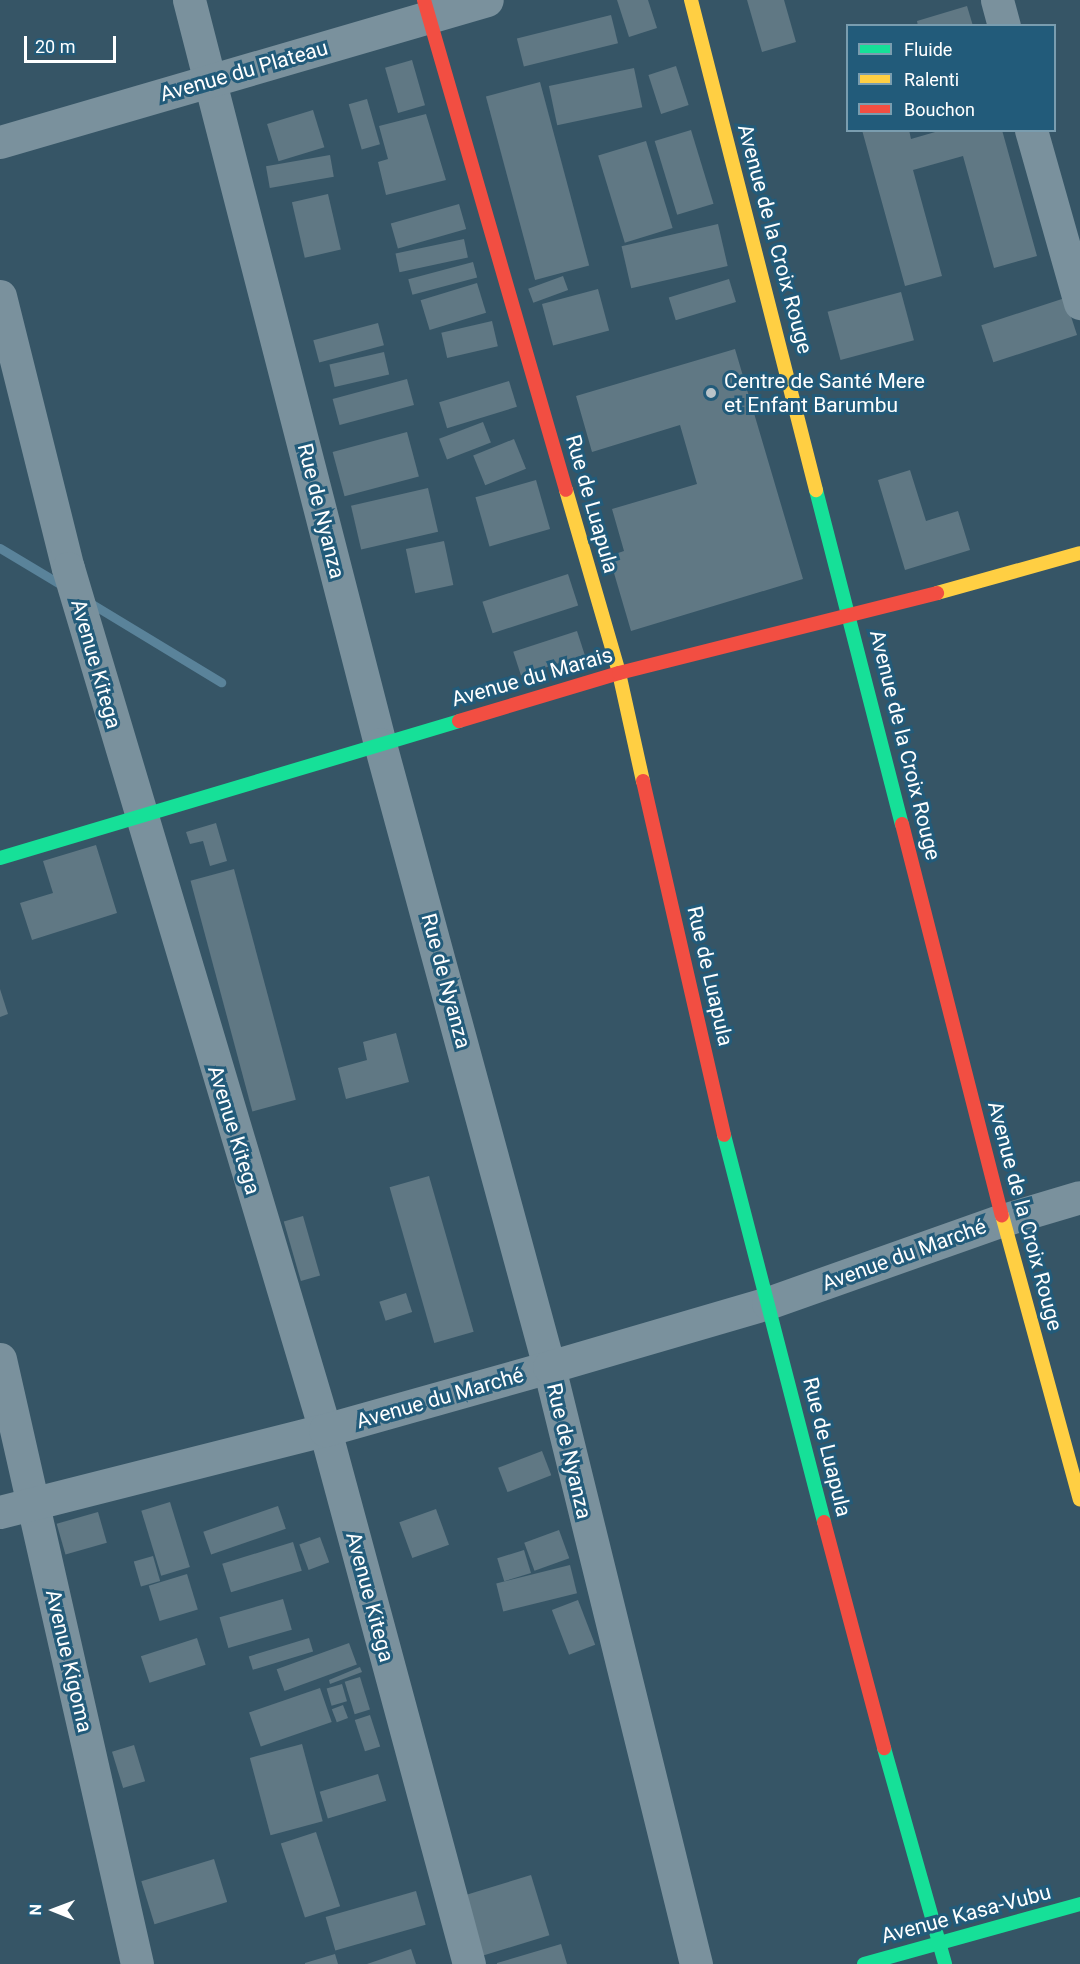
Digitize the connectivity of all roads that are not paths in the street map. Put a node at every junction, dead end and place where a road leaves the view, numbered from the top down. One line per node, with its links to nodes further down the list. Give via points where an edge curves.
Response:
1 (189, 0): 7 (street, Rue de Nyanza)
2 (488, 0): 5 (street, Avenue du Plateau)
3 (691, 0): 13 (street, Avenue de la Croix Rouge)
4 (997, 0): 6 (street)
5 (426, 8): 7 (street, Avenue du Plateau); 14 (street, Rue de Luapula)
6 (1003, 24)
7 (211, 81): 9 (street, Avenue du Plateau); 15 (street, Rue de Nyanza)
8 (1032, 132): 11 (street)
9 (0, 142)
10 (0, 296): 16 (street, Avenue Kitega, via 68,568)
11 (1080, 303)
12 (1080, 553): 13 (street, Avenue du Marais)
13 (851, 617): 14 (street, Avenue du Marais); 19 (street, Avenue de la Croix Rouge)
14 (619, 673): 15 (street, Avenue du Marais); 20 (street, Rue de Luapula, via 716,1104)
15 (380, 744): 16 (street, Avenue du Marais); 22 (street, Rue de Nyanza)
16 (140, 817): 17 (street, Avenue du Marais); 23 (street, Avenue Kitega)
17 (0, 858)
18 (1080, 1197): 19 (street, Avenue du Marché)
19 (1003, 1220): 20 (street, Avenue du Marché); 24 (street, Avenue de la Croix Rouge)
20 (768, 1303): 22 (street, Avenue du Marché); 28 (street, Rue de Luapula)
21 (0, 1359): 25 (street, Avenue Kigoma)
22 (549, 1367): 23 (street, Avenue du Marché); 31 (street, Rue de Nyanza)
23 (325, 1430): 25 (street, Avenue du Marché); 30 (street, Avenue Kitega)
24 (1080, 1500)
25 (34, 1503): 26 (street, Avenue du Marché); 29 (street, Avenue Kigoma)
26 (0, 1512)
27 (1080, 1905): 28 (street, Avenue Kasa-Vubu)
28 (937, 1944): 32 (street, Avenue Kasa-Vubu); 33 (street, Rue de Luapula)
29 (136, 1964)
30 (469, 1964)
31 (696, 1964)
32 (864, 1964)
33 (945, 1964)

